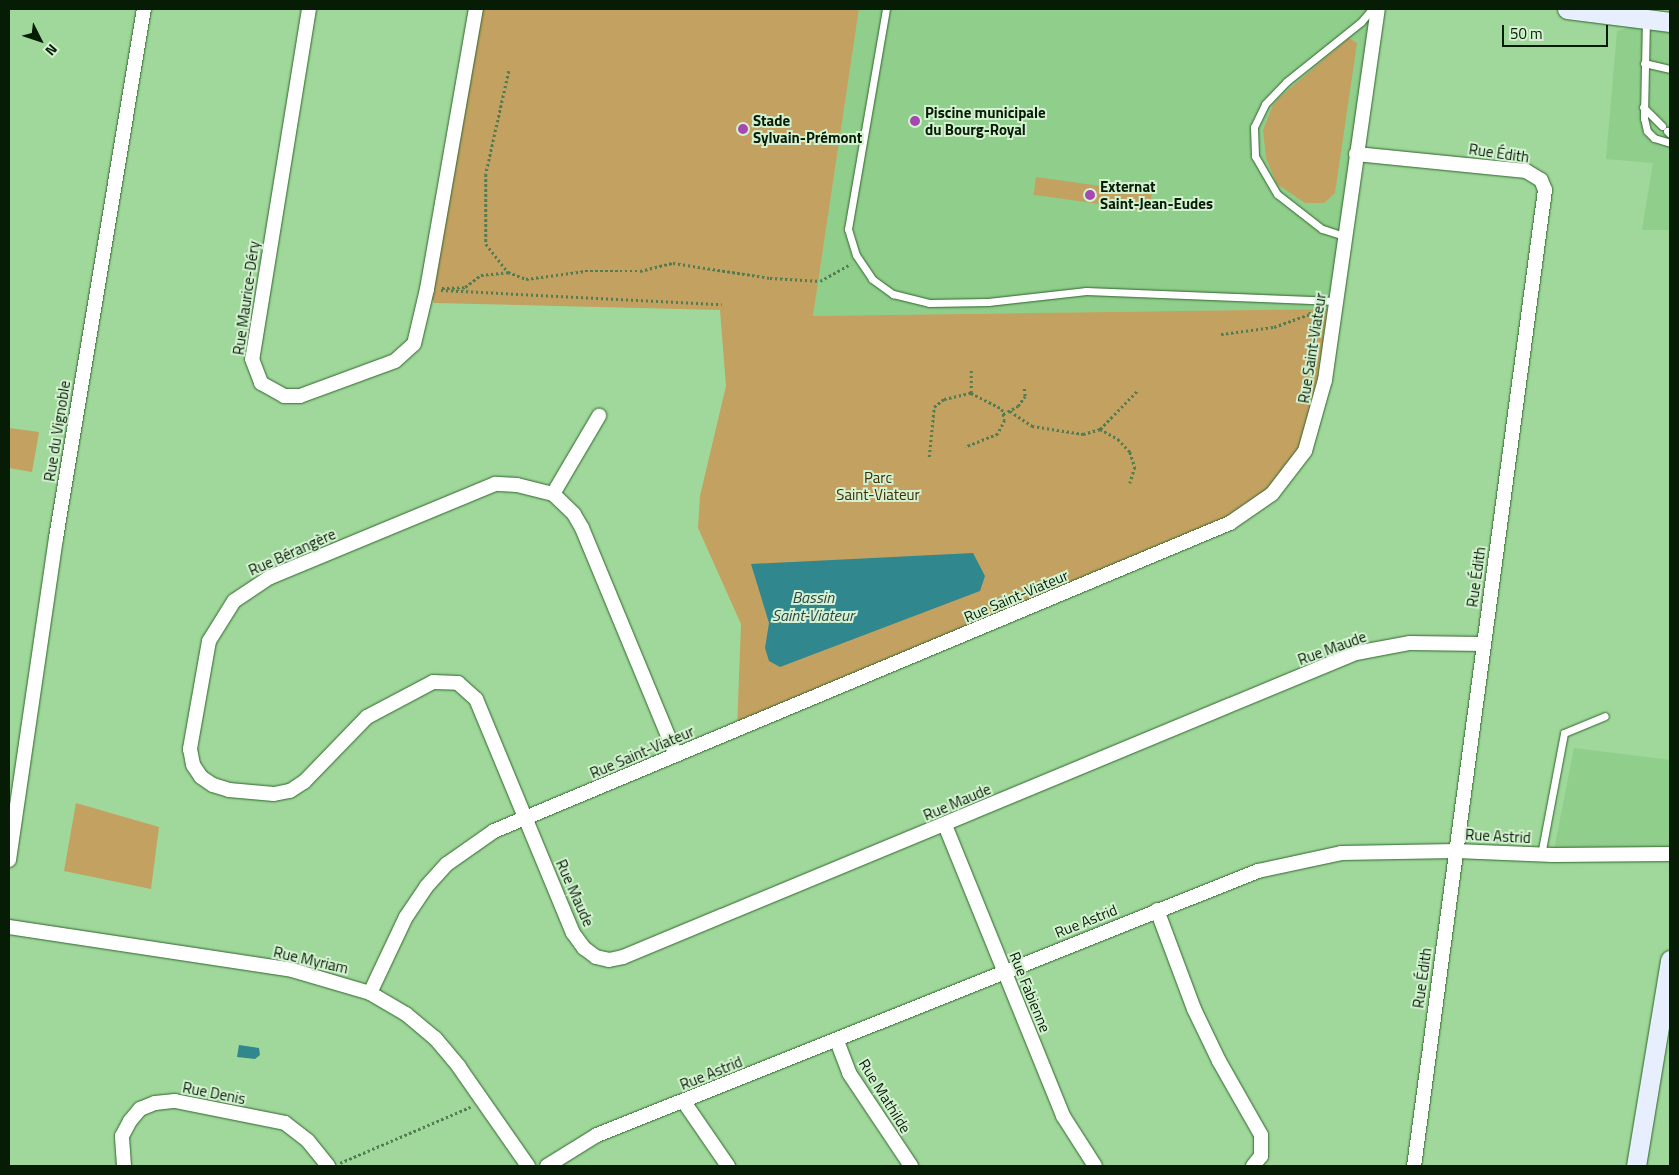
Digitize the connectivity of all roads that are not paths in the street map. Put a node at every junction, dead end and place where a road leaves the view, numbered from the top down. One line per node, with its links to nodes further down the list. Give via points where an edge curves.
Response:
1 (144, 9): 28 (street, Rue du Vignoble, via 56,538)
2 (310, 9): 3 (street, Rue Maurice-Déry, via 252,359 261,383 272,392 300,396 395,361 414,344 427,289)
3 (476, 9)
4 (886, 9): 17 (lane, via 848,229 859,260 872,279 893,294 929,303 988,302 1086,292)
5 (1372, 9): 16 (lane, via 1361,22 1286,82 1265,104 1254,127 1255,156 1277,194 1322,229)
6 (1378, 9): 15 (street, Rue Saint-Viateur)
7 (1567, 9): 8 (main road)
8 (1646, 18): 9 (main road); 10 (lane)
9 (1670, 22)
10 (1644, 63): 11 (lane); 12 (lane)
11 (1670, 69)
12 (1643, 107): 13 (lane); 14 (lane, via 1647,131 1654,138)
13 (1667, 130)
14 (1670, 143)
15 (1356, 154): 16 (street, Rue Saint-Viateur); 20 (street, Rue Édith, via 1526,171 1541,180 1545,190)
16 (1344, 236): 17 (street, Rue Saint-Viateur)
17 (1336, 301): 22 (street, Rue Saint-Viateur, via 1325,380 1305,451 1283,483 1260,505 1230,523)
18 (599, 416): 19 (street)
19 (553, 494): 22 (street, via 582,528); 23 (street, Rue Bérangère, via 517,485 495,484 253,585 234,601 209,641 190,749 201,776 214,785 229,790 274,794 304,782 367,717 433,682 458,683 476,700)
20 (1483, 644): 24 (street, Rue Maude, via 1410,643 1356,653); 25 (street, Rue Édith)
21 (1605, 716): 27 (lane, via 1564,733)
22 (676, 755): 23 (street, Rue Saint-Viateur)
23 (526, 818): 24 (street, Rue Maude, via 573,933 590,952 609,960); 33 (street, Rue Saint-Viateur, via 494,830 469,846 426,887 406,917)
24 (946, 825): 32 (street, Rue Fabienne)
25 (1456, 851): 27 (street, Rue Astrid); 29 (street, Rue Astrid, via 1341,853 1298,861 1258,871); 44 (street, Rue Édith)
26 (1670, 854): 27 (street, Rue Astrid)
27 (1541, 855)
28 (9, 860)
29 (1157, 910): 32 (street, Rue Astrid); 43 (street, via 1194,1009 1261,1135 1261,1156)
30 (9, 927): 33 (street, Rue Myriam, via 292,970)
31 (1670, 960): 45 (main road)
32 (1004, 972): 34 (street, Rue Astrid); 42 (street, Rue Fabienne, via 1063,1116)
33 (370, 993): 38 (street, Rue Myriam, via 406,1014 435,1038)
34 (837, 1041): 35 (street, Rue Astrid); 41 (street, Rue Mathilde, via 849,1073)
35 (684, 1102): 39 (street, Rue Astrid, via 597,1135); 40 (street)
36 (124, 1166): 37 (street, Rue Denis, via 122,1136 130,1121 140,1109 155,1103 175,1101 285,1124 308,1141)
37 (328, 1166)
38 (528, 1166)
39 (547, 1166)
40 (728, 1166)
41 (911, 1166)
42 (1095, 1166)
43 (1253, 1166)
44 (1414, 1166)
45 (1636, 1166)

